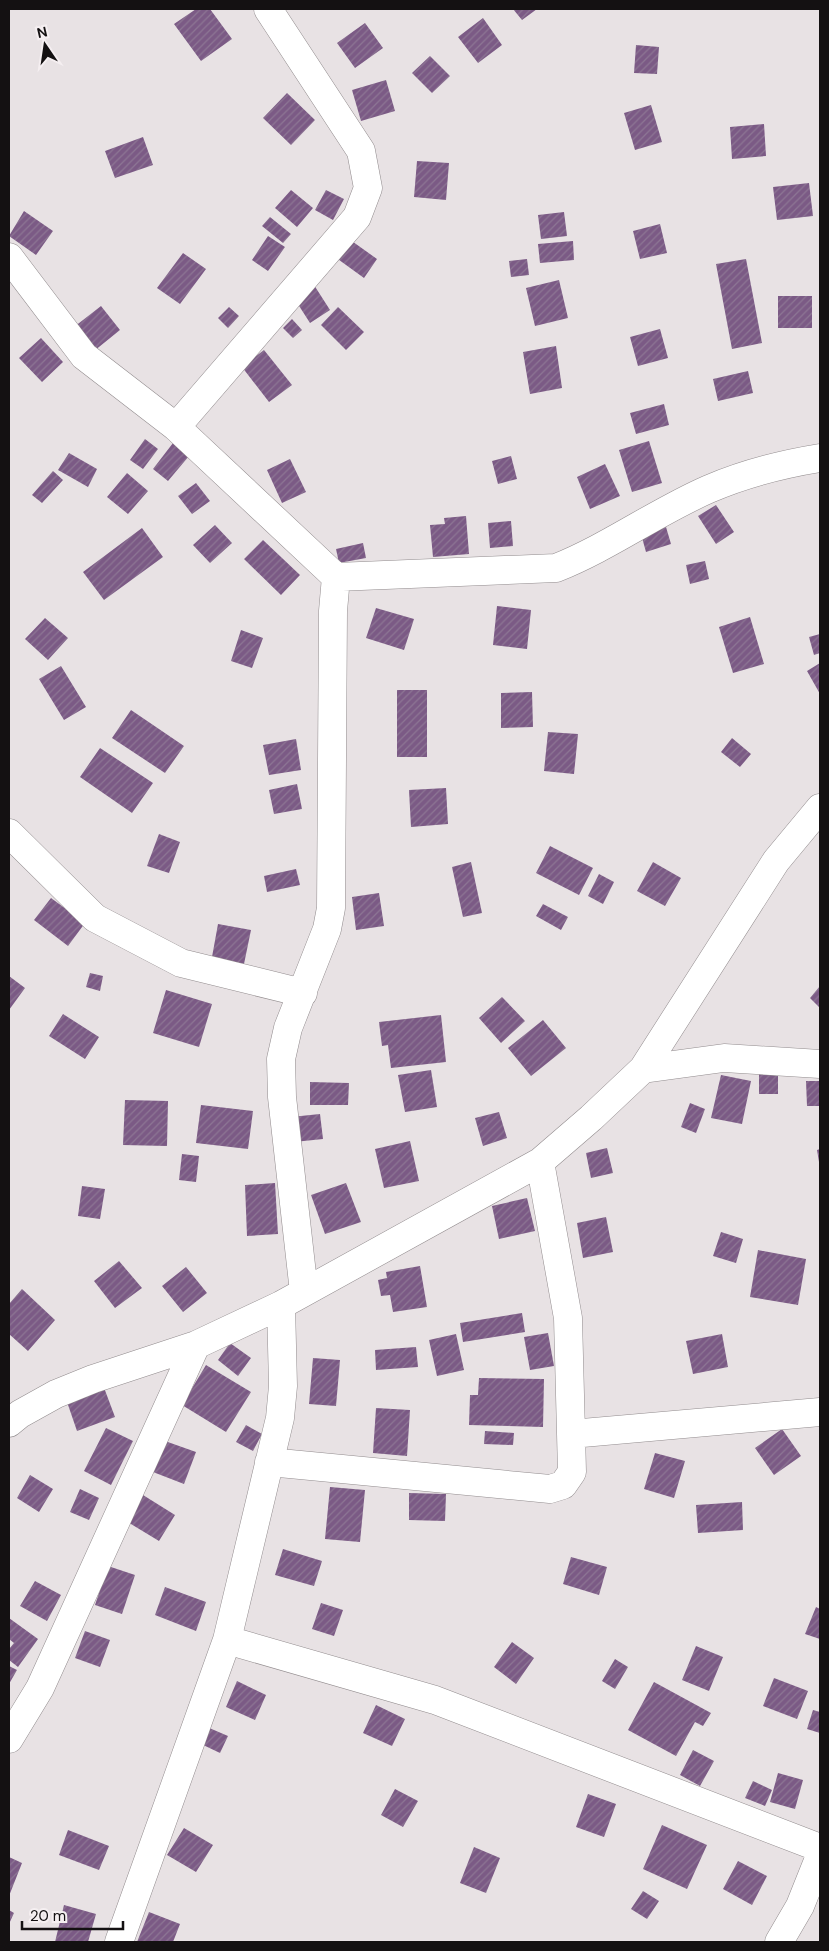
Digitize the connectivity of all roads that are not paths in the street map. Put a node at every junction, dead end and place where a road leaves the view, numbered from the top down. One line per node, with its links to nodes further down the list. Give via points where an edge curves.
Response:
1 (268, 9): 3 (street, via 362,151 368,188 357,217)
2 (9, 257): 3 (street, via 84,356)
3 (176, 427): 5 (street)
4 (820, 458): 5 (street, via 791,463 710,489 611,540 587,556 556,568)
5 (336, 577): 8 (street, via 330,908 328,929)
6 (820, 808): 10 (street, via 776,861)
7 (9, 834): 8 (street, via 95,918 181,963)
8 (303, 993): 12 (street, via 288,1028 281,1059)
9 (820, 1064): 10 (street, via 724,1058)
10 (644, 1069): 11 (street)
11 (540, 1162): 12 (street); 16 (street, via 568,1318)
12 (293, 1299): 13 (street); 17 (street, via 280,1418)
13 (196, 1345): 15 (street, via 56,1394 20,1414); 19 (street, via 40,1688)
14 (820, 1412): 16 (street)
15 (9, 1424)
16 (571, 1434): 17 (street, via 572,1472 563,1485 550,1489)
17 (269, 1462): 18 (street)
18 (227, 1640): 20 (street, via 435,1700); 22 (street)
19 (9, 1739)
20 (820, 1848)
21 (820, 1856): 23 (street, via 800,1906)
22 (119, 1942)
23 (779, 1942)

